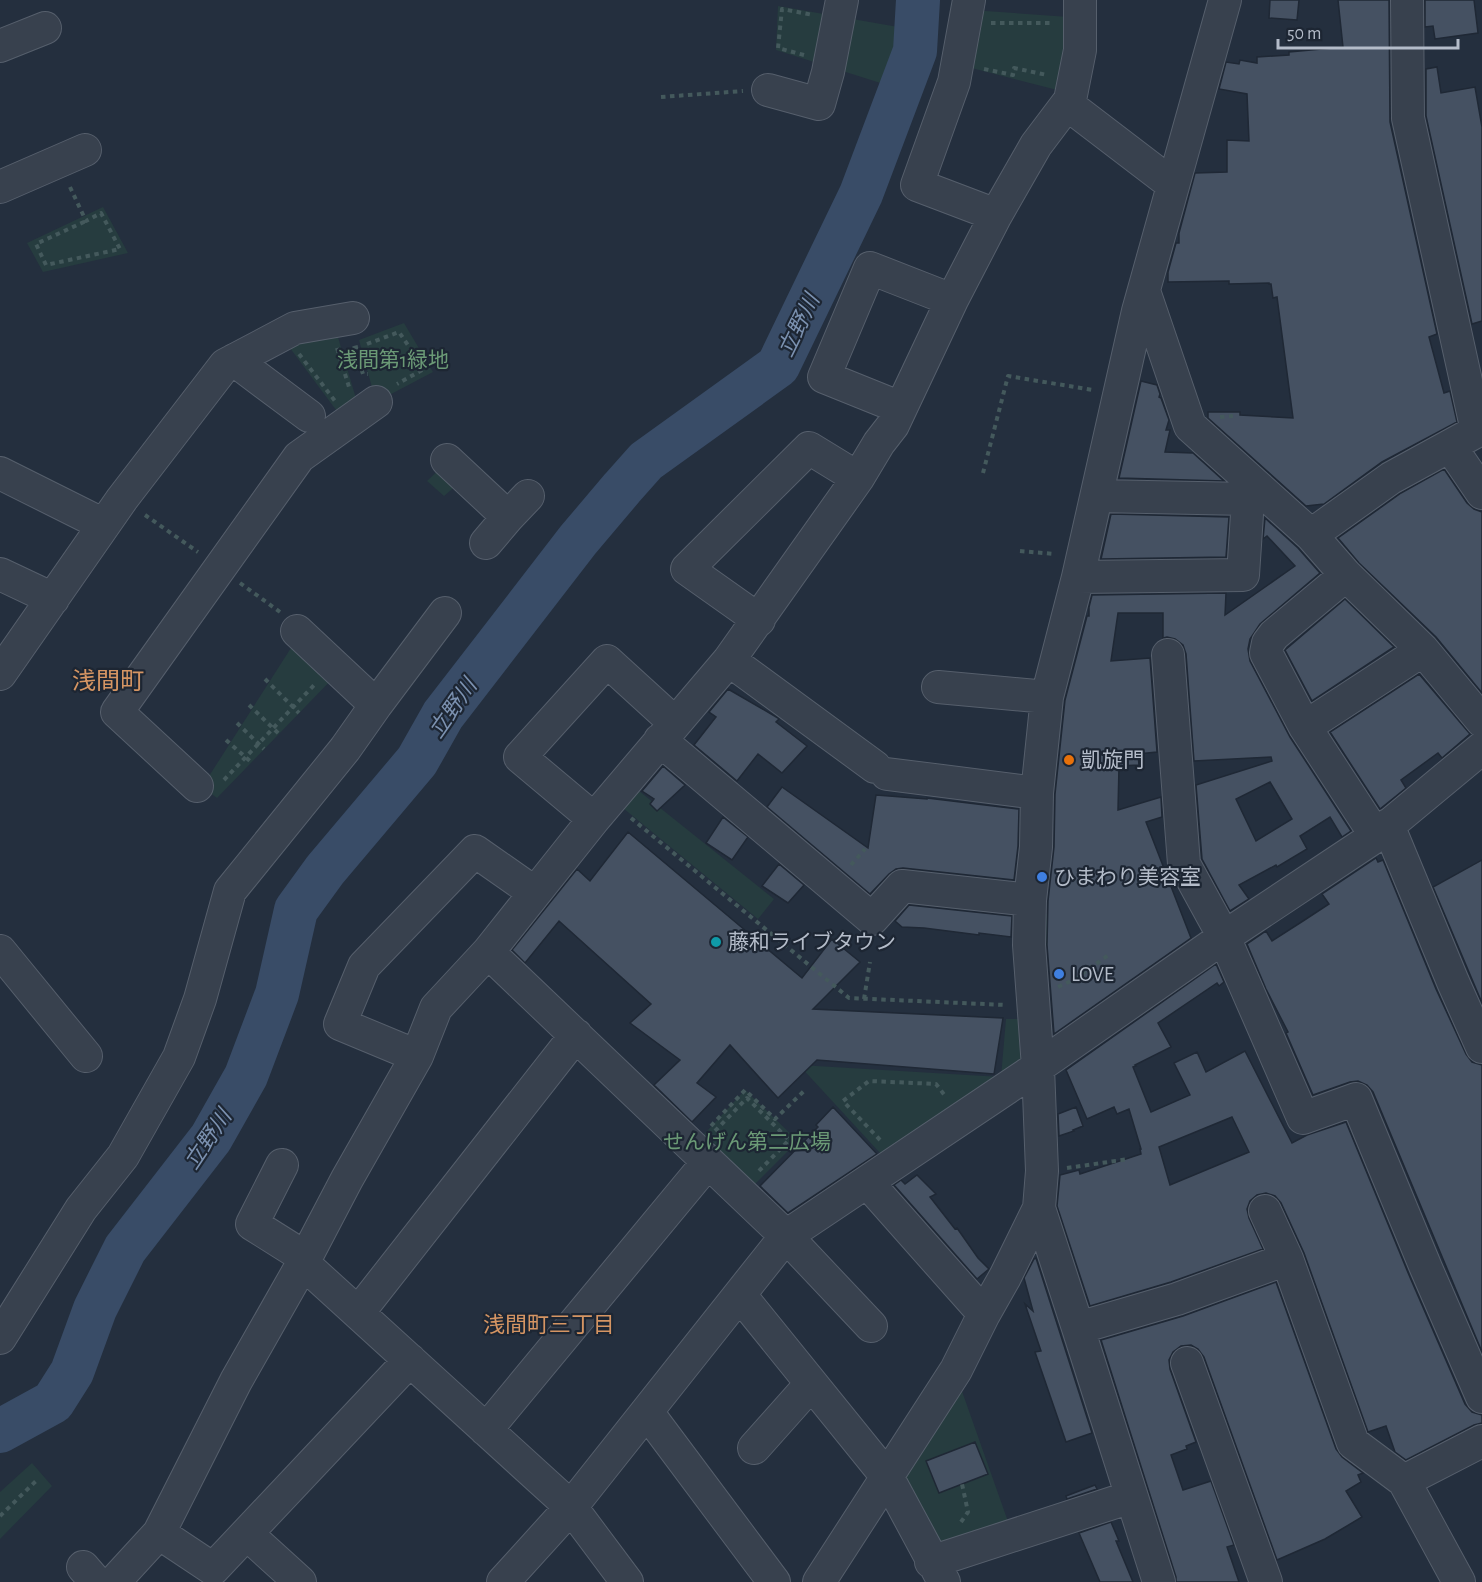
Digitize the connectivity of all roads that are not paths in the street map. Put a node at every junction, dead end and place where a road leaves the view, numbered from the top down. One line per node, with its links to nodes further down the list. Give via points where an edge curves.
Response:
1 (842, 0): 8 (street, via 819,104)
2 (1225, 0): 11 (street)
3 (1407, 0): 21 (street, via 1408,118 1477,431)
4 (975, 11): 13 (street, via 917,185)
5 (1071, 12): 9 (street, via 1080,50 1070,100)
6 (45, 28): 7 (street)
7 (0, 46)
8 (768, 90)
9 (1057, 94): 11 (street); 13 (street, via 1036,146)
10 (72, 156): 12 (street)
11 (1173, 185): 14 (street)
12 (0, 187)
13 (996, 215): 15 (street)
14 (1144, 291): 26 (street, via 1190,426); 27 (street)
15 (952, 300): 19 (street); 19 (street, via 870,268 824,377)
16 (344, 331): 17 (street, via 295,327)
17 (234, 360): 20 (street); 28 (street, via 225,365)
18 (373, 384): 49 (street, via 299,457 117,712)
19 (901, 408): 24 (street)
20 (309, 416)
21 (1450, 446): 25 (street); 29 (street, via 1391,478)
22 (447, 460): 30 (street, via 518,506)
23 (0, 473): 28 (street)
24 (858, 477): 36 (street); 36 (street, via 809,448 687,570)
25 (1482, 493)
26 (1253, 494): 27 (street); 29 (street); 31 (street, via 1243,575)
27 (1097, 496): 31 (street)
28 (104, 525): 34 (street)
29 (1311, 535): 33 (street)
30 (486, 543)
31 (1081, 567): 43 (street)
32 (0, 574): 34 (street)
33 (1346, 576): 38 (street); 46 (street, via 1268,643 1266,652)
34 (53, 599): 41 (street)
35 (445, 613): 44 (street)
36 (759, 620): 40 (street)
37 (297, 631): 44 (street)
38 (1423, 650): 45 (street); 46 (street)
39 (1168, 655): 55 (street, via 1184,864)
40 (729, 660): 47 (street); 50 (street, via 881,770)
41 (0, 674)
42 (938, 687): 43 (street)
43 (1047, 697): 50 (street)
44 (376, 705): 76 (street, via 230,891 200,999 179,1057 123,1156 81,1209)
45 (1482, 721)
46 (1305, 727): 52 (street)
47 (668, 732): 51 (street); 51 (street, via 607,661 520,757); 54 (street, via 872,919 902,886)
48 (1482, 747): 52 (street)
49 (208, 786)
50 (1037, 793): 54 (street)
51 (602, 810): 53 (street)
52 (1382, 831): 55 (street); 59 (street)
53 (535, 893): 57 (street); 61 (street, via 475,851 364,966 340,1024)
54 (1030, 900): 62 (street, via 1029,959)
55 (1224, 937): 62 (street); 80 (street, via 1303,1118 1356,1099)
56 (0, 951): 60 (street)
57 (488, 952): 58 (street); 61 (street, via 436,1008)
58 (576, 1035): 63 (street); 72 (street)
59 (1482, 1047)
60 (86, 1056)
61 (417, 1056): 70 (street)
62 (1038, 1067): 65 (street); 66 (street, via 1042,1171)
63 (708, 1162): 68 (street); 82 (street)
64 (282, 1165): 70 (street, via 252,1224)
65 (867, 1182): 68 (street); 73 (street)
66 (1039, 1208): 73 (street); 75 (street)
67 (1265, 1211): 69 (street)
68 (786, 1236): 71 (street); 74 (street)
69 (1287, 1259): 75 (street, via 1177,1299); 86 (street, via 1353,1443)
70 (304, 1261): 72 (street); 89 (street, via 236,1382)
71 (740, 1295): 79 (street); 81 (street)
72 (358, 1313): 77 (street)
73 (984, 1314): 85 (street, via 956,1370)
74 (871, 1326)
75 (1078, 1328): 87 (street)
76 (0, 1338)
77 (410, 1360): 82 (street); 90 (street)
78 (1187, 1363): 100 (street)
79 (811, 1384): 84 (street); 85 (street)
80 (1482, 1397)
81 (647, 1412): 88 (street); 97 (street)
82 (486, 1430): 88 (street)
83 (1482, 1441): 86 (street)
84 (754, 1448)
85 (888, 1478): 91 (street); 98 (street)
86 (1404, 1481): 101 (street)
87 (1131, 1497): 91 (street); 99 (street)
88 (571, 1507): 95 (street); 96 (street)
89 (159, 1533): 90 (street, via 213,1569); 93 (street)
90 (247, 1534): 94 (street)
91 (944, 1565)
92 (1482, 1573): 102 (street)
93 (114, 1582)
94 (300, 1582)
95 (503, 1582)
96 (627, 1582)
97 (774, 1582)
98 (819, 1582)
99 (1159, 1582)
100 (1266, 1582)
101 (1459, 1582)
102 (1468, 1582)

